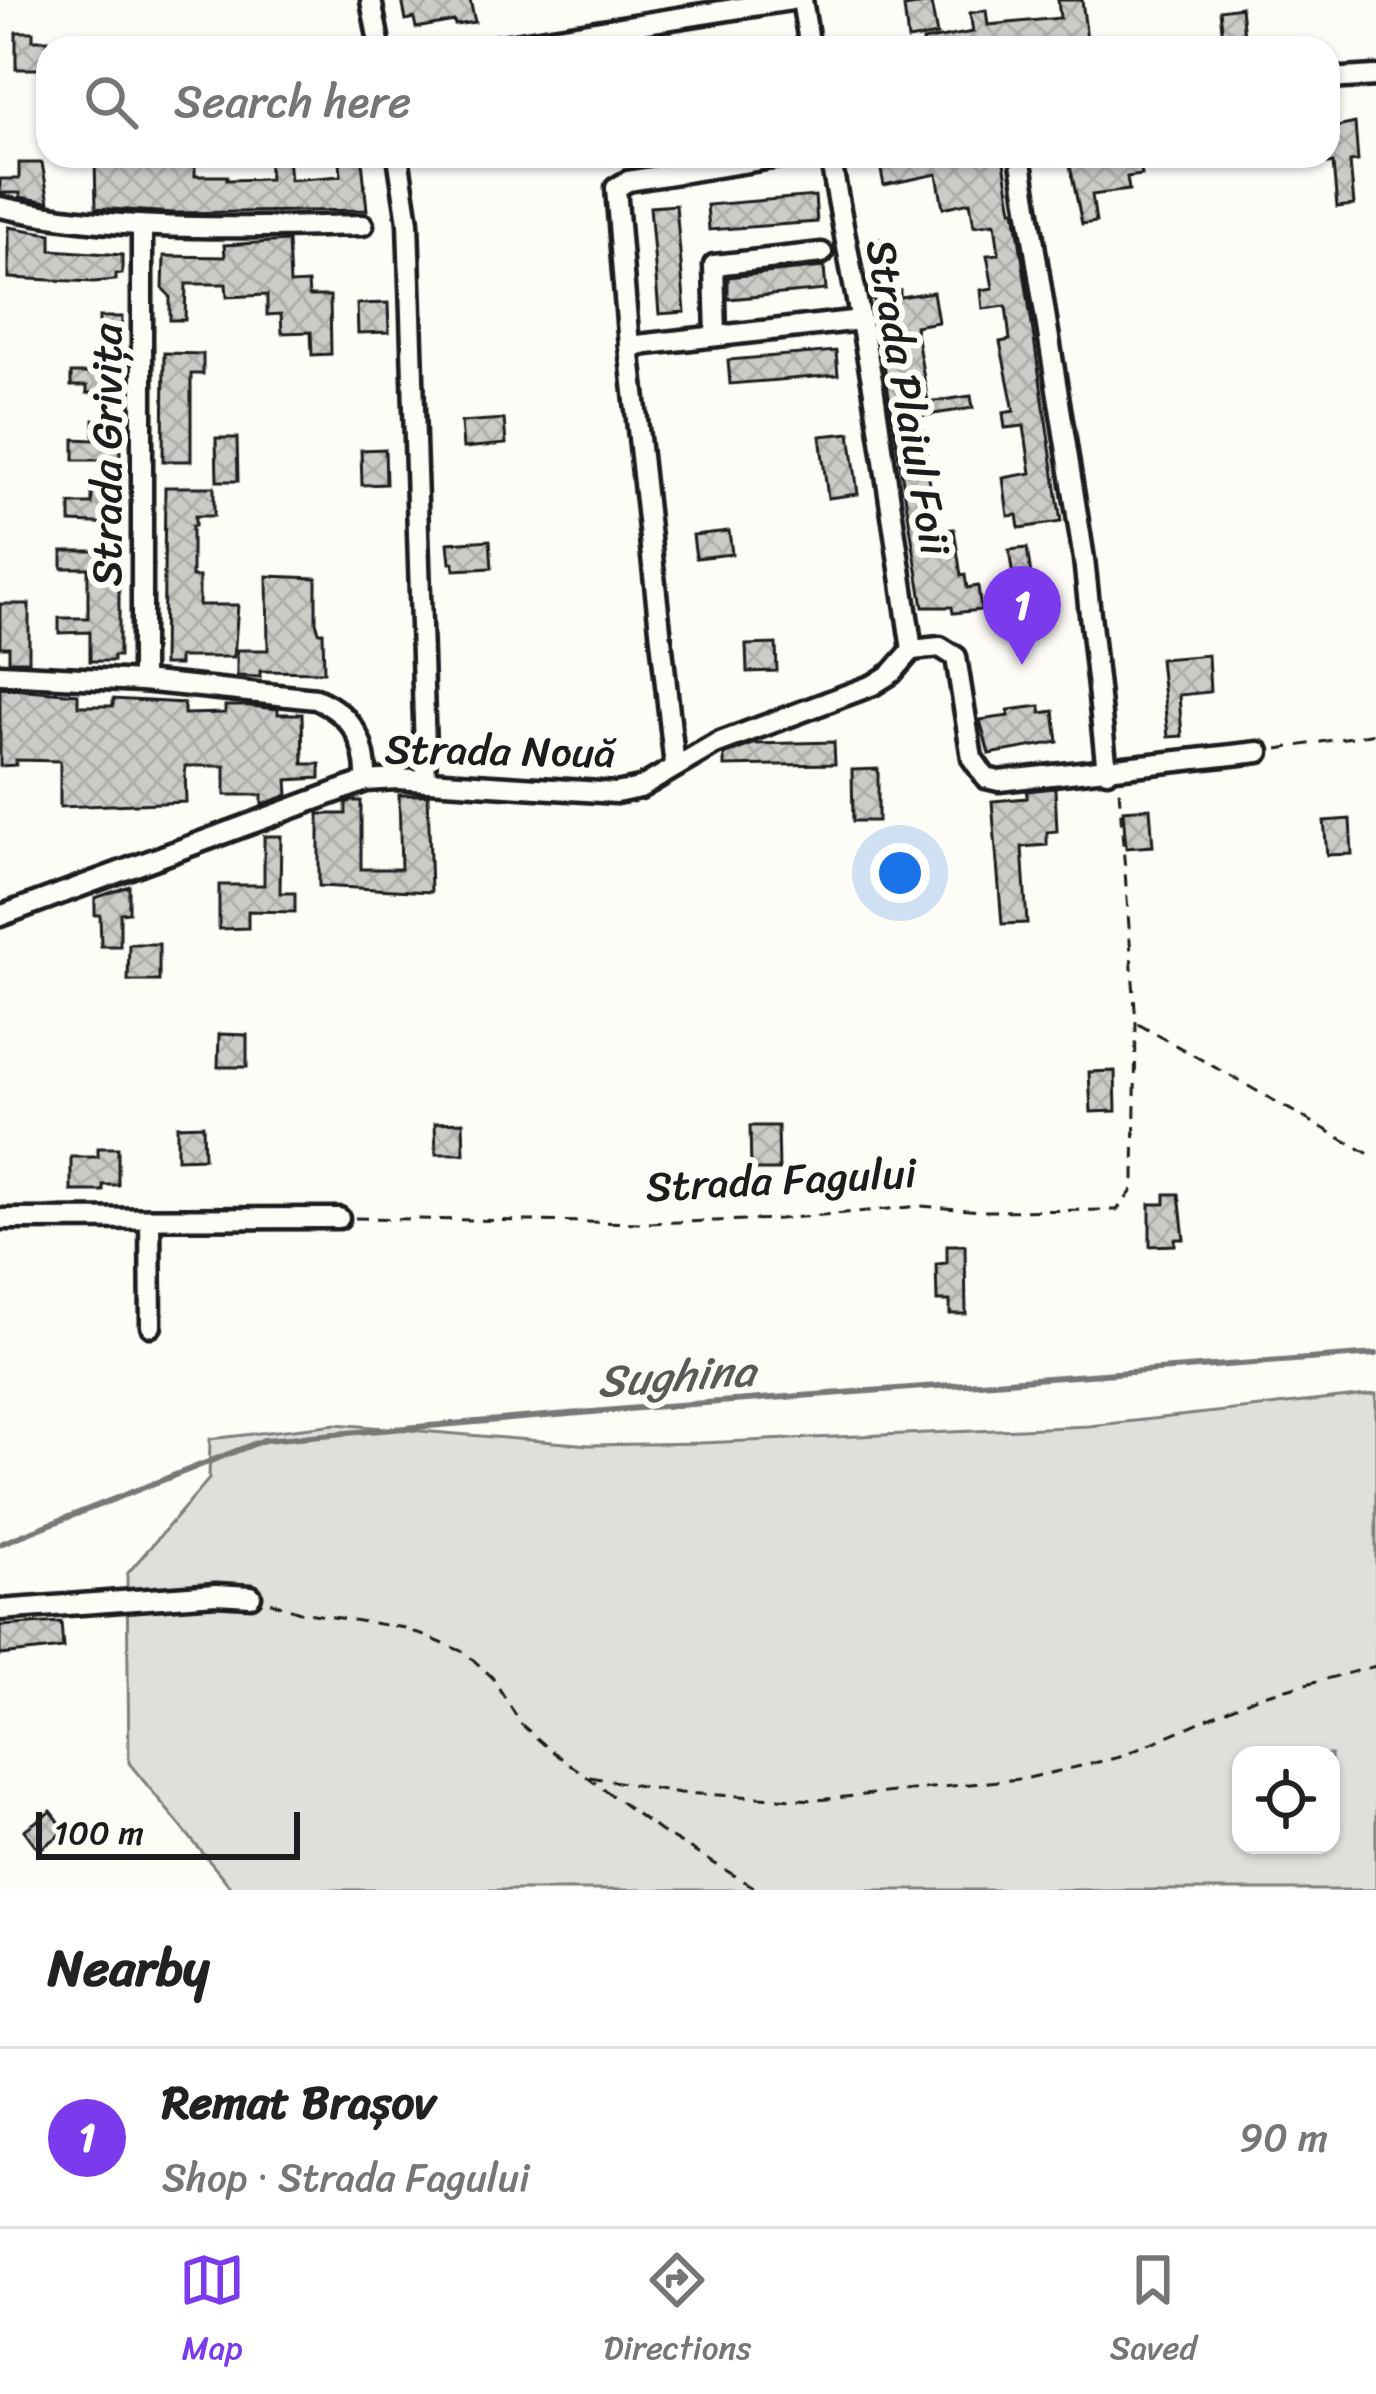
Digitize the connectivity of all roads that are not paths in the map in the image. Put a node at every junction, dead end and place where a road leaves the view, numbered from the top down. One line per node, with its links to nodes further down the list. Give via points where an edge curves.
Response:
1 (371, 0): 4 (street)
2 (791, 0): 5 (street)
3 (802, 0): 6 (street)
4 (378, 36)
5 (564, 36)
6 (809, 36)
7 (1376, 76): 8 (street)
8 (1340, 78)
9 (400, 168): 26 (street)
10 (710, 168): 19 (street, via 616,188)
11 (832, 168): 17 (street, Strada Plaiul Foii)
12 (1022, 168): 25 (street)
13 (0, 207): 15 (street)
14 (363, 225): 15 (street)
15 (142, 228): 22 (street, Strada Grivița)
16 (822, 254): 18 (street, via 714,265)
17 (861, 320): 18 (street); 20 (street, Strada Plaiul Foii)
18 (716, 336): 19 (street)
19 (628, 346): 24 (street)
20 (912, 650): 24 (street, Strada Nouă, via 873,685 715,744); 25 (street, via 940,646 956,657 972,758 986,778)
21 (0, 674): 22 (street)
22 (142, 681): 27 (street, via 333,706 358,733)
23 (1259, 752): 25 (street)
24 (676, 767): 26 (street, Strada Nouă, via 616,794)
25 (1112, 770)
26 (426, 781): 27 (street, Strada Nouă)
27 (366, 782): 28 (street, Strada Nouă)
28 (0, 916)
29 (339, 1218): 31 (street)
30 (0, 1219): 31 (street)
31 (150, 1219): 32 (street)
32 (152, 1327)
33 (251, 1596): 34 (street)
34 (0, 1610)

